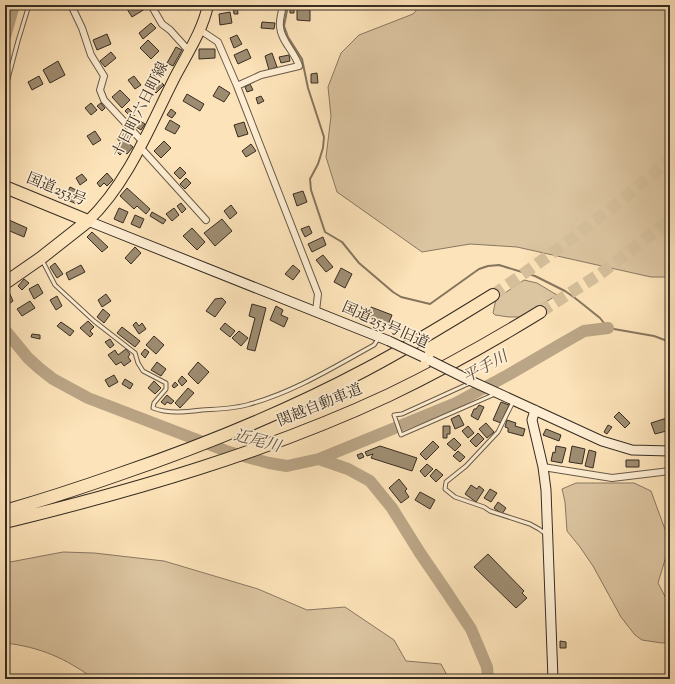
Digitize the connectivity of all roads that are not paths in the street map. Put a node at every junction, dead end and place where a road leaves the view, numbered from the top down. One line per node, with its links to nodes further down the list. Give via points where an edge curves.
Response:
1 (29, 5): 9 (lane)
2 (71, 5): 10 (street, via 91,55 104,76 100,90 104,100)
3 (151, 5): 7 (street, via 162,24)
4 (208, 5): 6 (main road, 十日町六日町線)
5 (283, 5): 8 (street, via 280,26 282,35 299,66 261,75)
6 (200, 30): 7 (main road, 十日町六日町線); 8 (street, via 218,42)
7 (188, 51): 10 (main road, 十日町六日町線)
8 (237, 86): 17 (street, via 318,294)
9 (5, 90)
10 (141, 144): 12 (street); 13 (main road, 十日町六日町線, via 111,196)
11 (5, 187): 13 (highway, 国道253号)
12 (206, 220)
13 (88, 221): 14 (highway, 国道253号); 17 (street, 国道253号旧道)
14 (41, 258): 15 (highway, 国道253号); 19 (lane, via 55,285 94,321 135,353 143,371 166,383 166,389 154,403 153,408 158,410 185,412 249,405 329,371 374,345)
15 (5, 282)
16 (493, 295): 27 (highway, 関越自動車道, via 365,370 284,410 194,448)
17 (316, 311): 19 (street, 国道253号旧道)
18 (540, 312): 28 (highway, 関越自動車道, via 477,349 388,395 332,420 226,460 109,495)
19 (379, 337): 20 (street, 国道253号旧道, bridge)
20 (474, 382): 21 (street, 国道253号旧道); 21 (lane, via 402,414 394,415 401,434)
21 (496, 392): 22 (street, 国道253号旧道)
22 (514, 401): 23 (street, 国道253号旧道); 29 (lane, via 498,432 466,466 446,482 445,489 455,497 530,524)
23 (534, 410): 24 (street, 国道253号旧道, via 602,441 624,448); 25 (street, via 532,420)
24 (670, 451)
25 (543, 468): 26 (street, via 612,478); 29 (street)
26 (670, 471)
27 (5, 511)
28 (5, 522)
29 (548, 536): 30 (street)
30 (553, 679)

